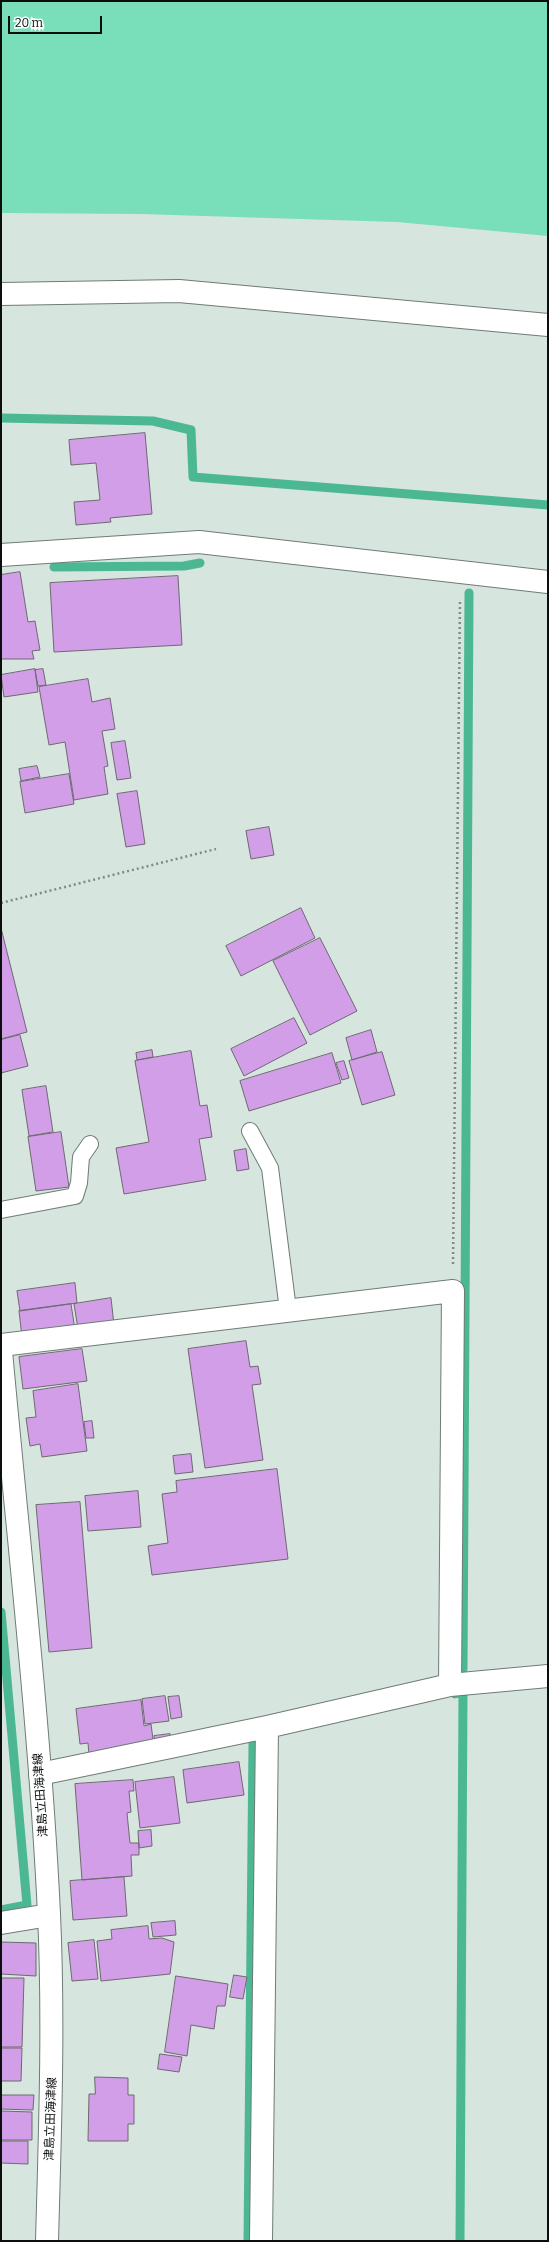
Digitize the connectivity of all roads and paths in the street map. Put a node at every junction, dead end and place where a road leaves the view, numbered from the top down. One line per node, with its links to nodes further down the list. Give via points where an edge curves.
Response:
1 (1, 294): 2 (street, via 179,291)
2 (548, 325)
3 (1, 555): 4 (street, via 199,542)
4 (461, 572): 5 (street); 11 (path)
5 (548, 582)
6 (216, 849): 7 (path)
7 (1, 903)
8 (250, 1131): 12 (lane, via 270,1168)
9 (90, 1144): 10 (lane, via 81,1157 75,1196)
10 (1, 1210)
11 (453, 1291): 12 (street); 16 (street)
12 (288, 1310): 13 (street)
13 (1, 1345)
14 (1, 1351): 18 (street, 津島立田海津線)
15 (548, 1676): 16 (street)
16 (450, 1685): 17 (street)
17 (267, 1727): 18 (street); 22 (street)
18 (40, 1774): 19 (street, 津島立田海津線)
19 (49, 1915): 20 (street); 21 (street, 津島立田海津線, via 52,2075)
20 (1, 1923)
21 (47, 2241)
22 (261, 2241)

